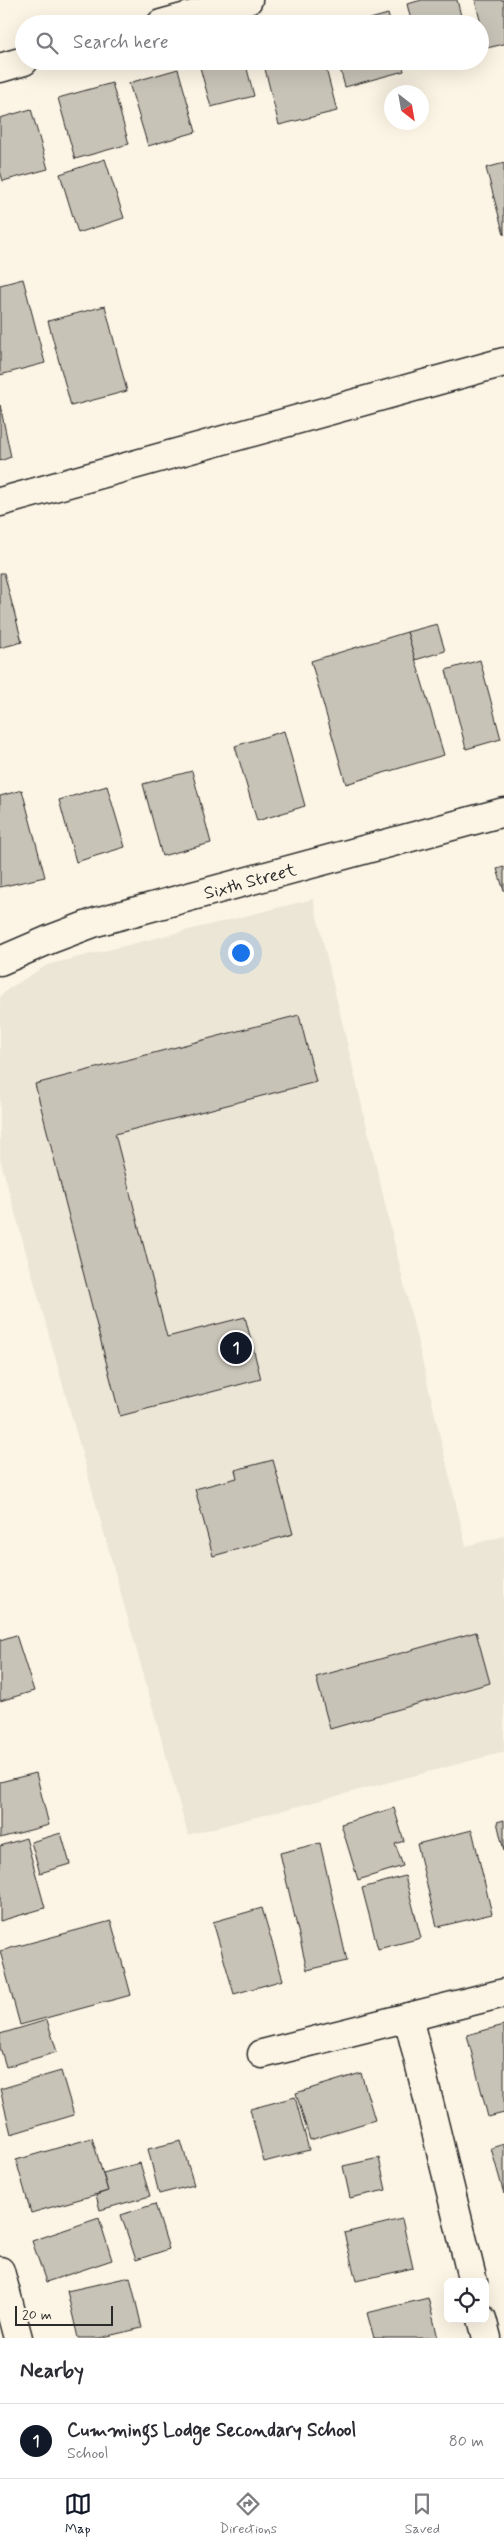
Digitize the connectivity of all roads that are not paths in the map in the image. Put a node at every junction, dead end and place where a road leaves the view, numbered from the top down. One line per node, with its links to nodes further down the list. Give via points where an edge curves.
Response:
1 (248, 0): 2 (street)
2 (194, 15)
3 (15, 64): 4 (street)
4 (0, 68)
5 (504, 362): 6 (street)
6 (0, 502)
7 (504, 812): 8 (street, Sixth Street, via 96,922)
8 (0, 961)
9 (504, 1993): 10 (street)
10 (408, 2017): 11 (street); 13 (street)
11 (262, 2054)
12 (0, 2271): 15 (street)
13 (472, 2278)
14 (483, 2323): 16 (street)
15 (18, 2338)
16 (487, 2338)

